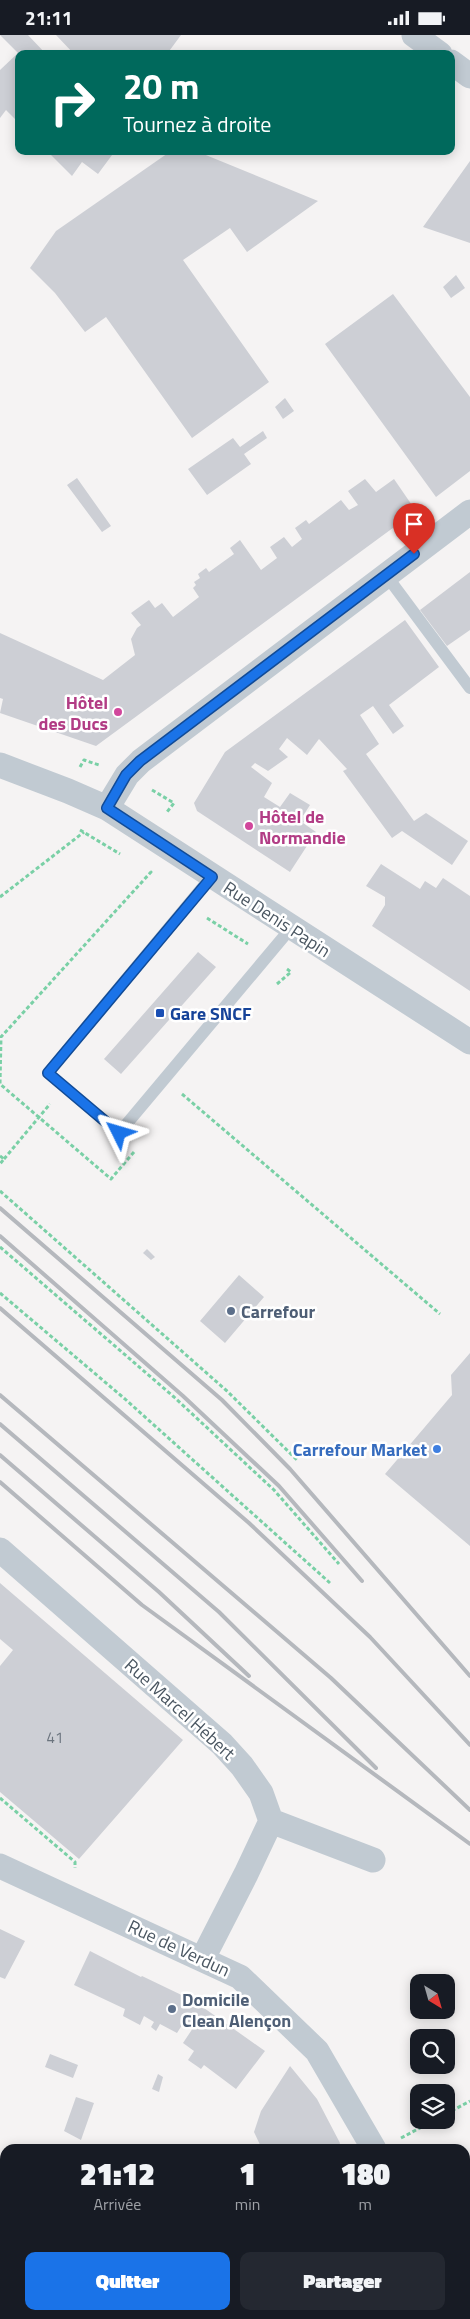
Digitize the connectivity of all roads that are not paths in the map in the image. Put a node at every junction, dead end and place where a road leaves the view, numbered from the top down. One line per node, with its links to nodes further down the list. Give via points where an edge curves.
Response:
1 (414, 35): 2 (street)
2 (435, 50)
3 (455, 65): 4 (street)
4 (470, 76)
5 (470, 512): 6 (street)
6 (386, 575): 7 (lane); 9 (street, via 140,761 126,775)
7 (470, 688)
8 (0, 765): 9 (street, Rue Denis Papin)
9 (107, 808): 10 (street, Rue Denis Papin)
10 (212, 877): 11 (street, Rue Denis Papin); 11 (lane, via 48,1073 119,1133)
11 (291, 928): 12 (street, Rue Denis Papin)
12 (470, 1041)
13 (0, 1550): 14 (street, Rue Marcel Hébert, via 222,1743 261,1793)
14 (271, 1821): 15 (street); 17 (street)
15 (372, 1860)
16 (0, 1866): 17 (street, Rue de Verdun)
17 (203, 1958): 18 (street, Rue de Verdun, via 240,1977 317,2051)
18 (371, 2144)

